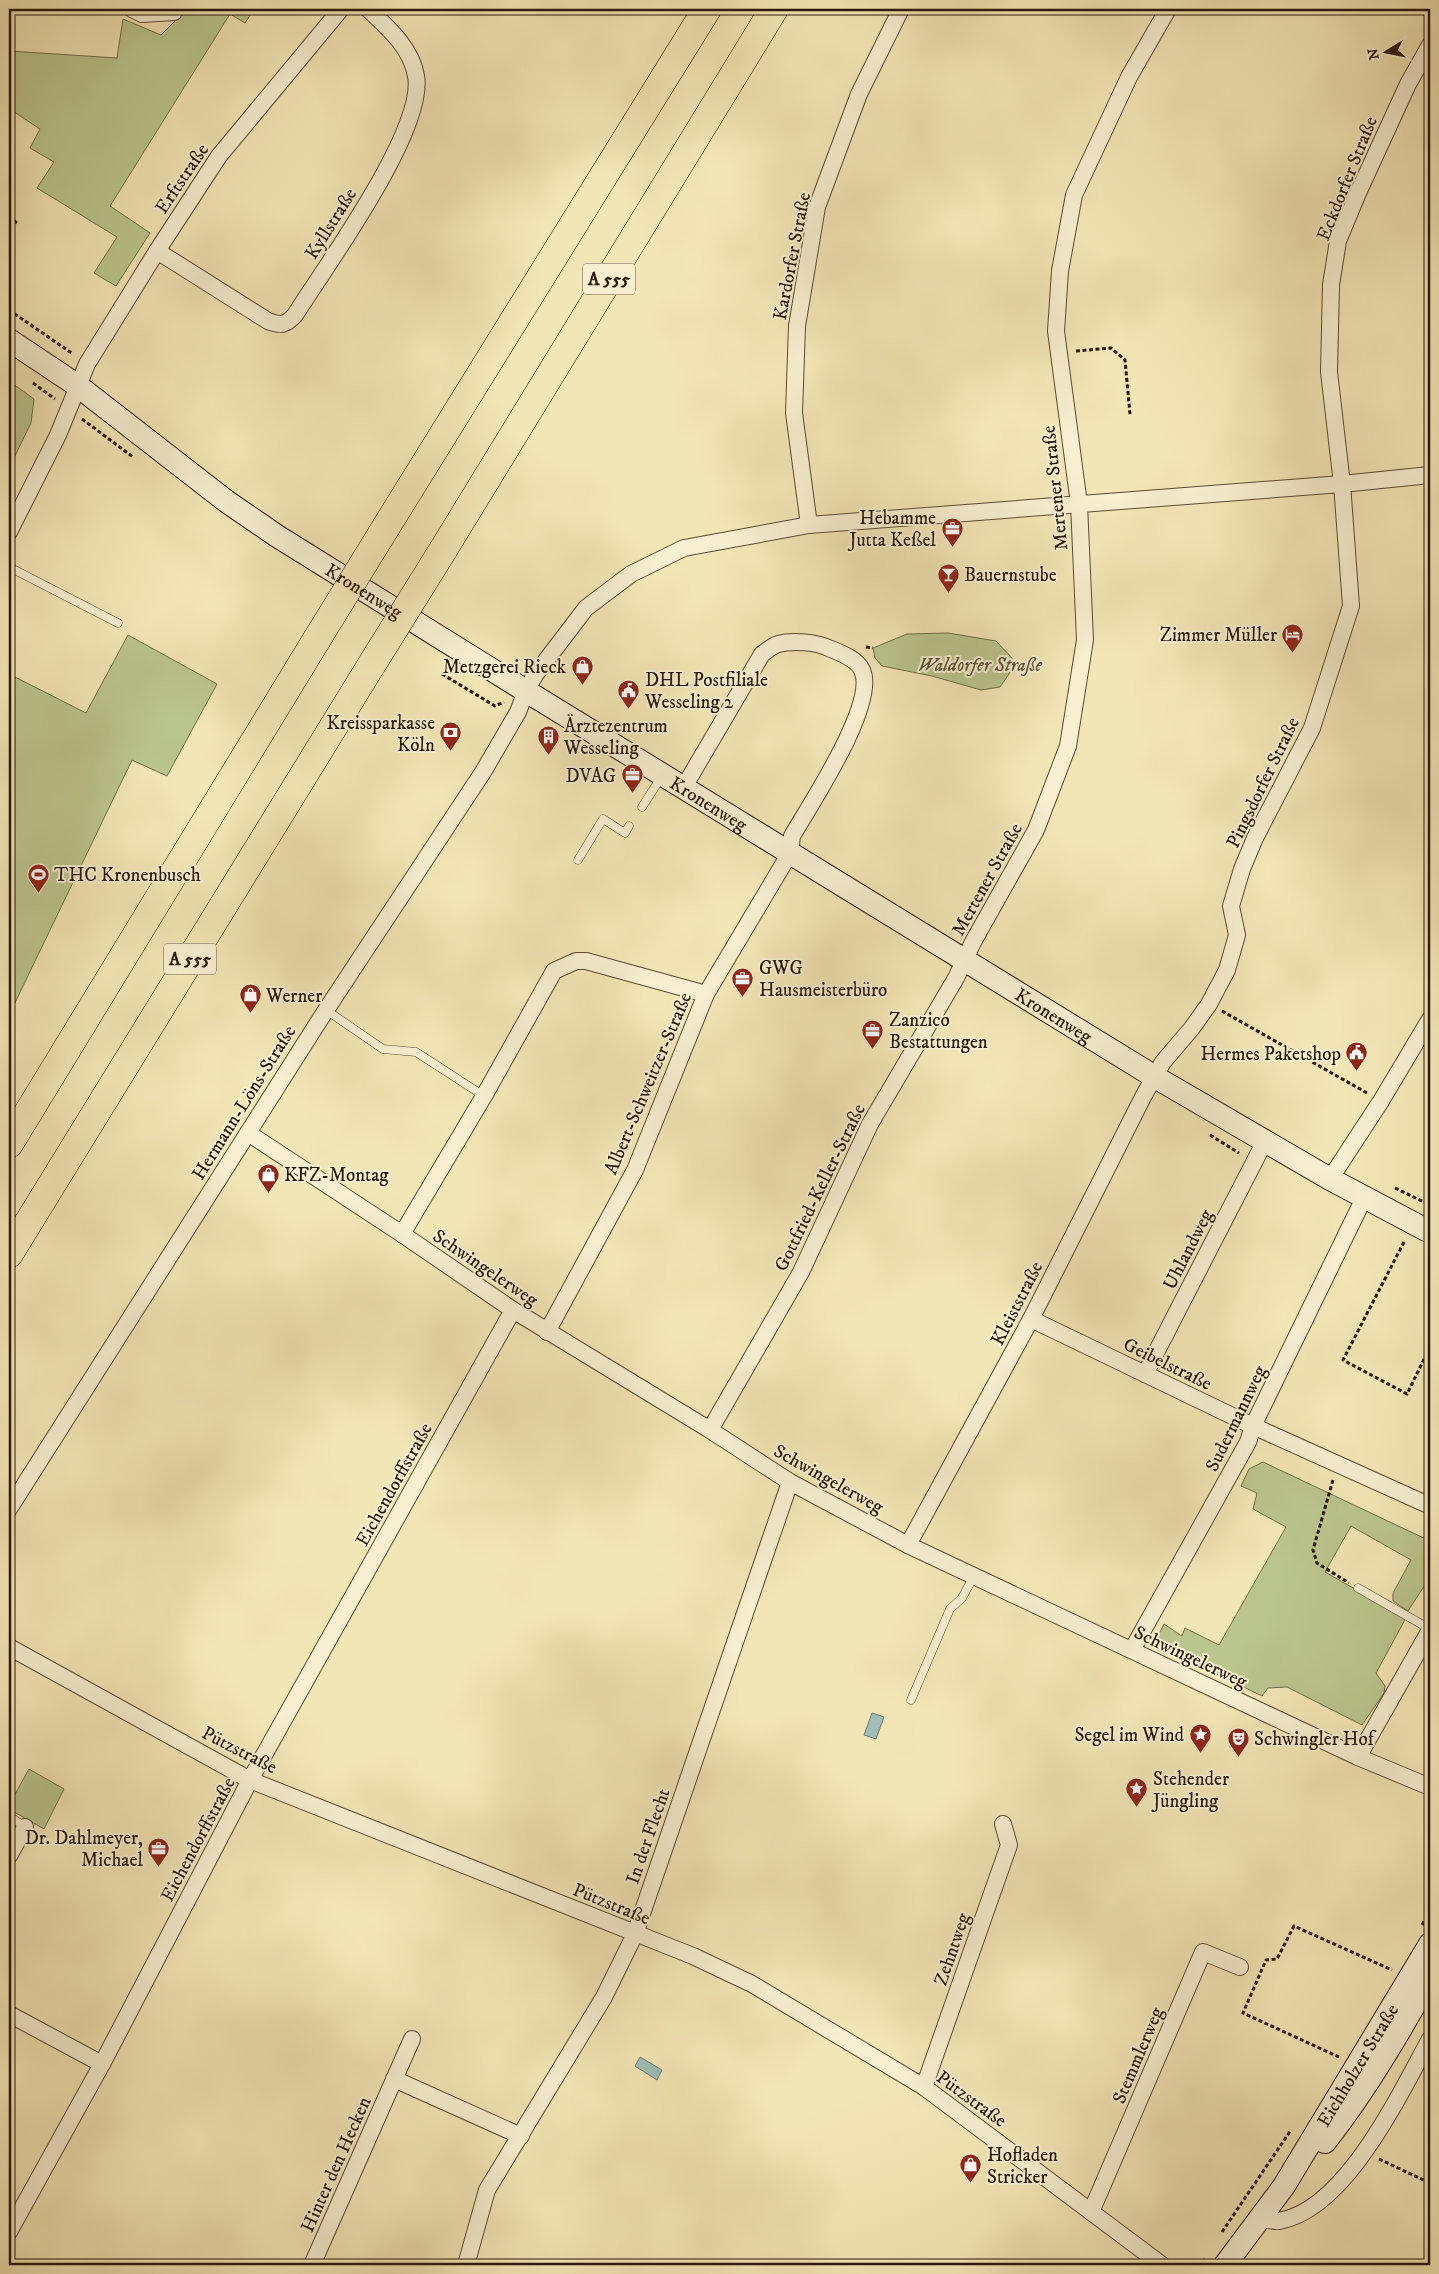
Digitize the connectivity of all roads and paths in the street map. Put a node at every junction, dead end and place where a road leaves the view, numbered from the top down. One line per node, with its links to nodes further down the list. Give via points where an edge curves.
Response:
1 (132, 9): 8 (street, via 142,14)
2 (341, 9): 12 (street, Erftstraße, via 219,156)
3 (368, 9): 12 (street, Kyllstraße, via 403,44 410,57 416,76 413,109 402,140 370,197 295,314 287,323 279,325 268,321)
4 (707, 9): 43 (highway, A 555, bridge)
5 (774, 9): 49 (highway, A 555, bridge)
6 (901, 9): 20 (street, Kardorfer Straße, via 859,94 817,207 797,326 794,413)
7 (1168, 9): 14 (street, Mertener Straße, via 1130,77 1074,195 1060,271 1056,331)
8 (174, 12)
9 (1430, 45): 18 (street, Eckdorfer Straße, via 1404,93 1338,241 1331,285 1329,372)
10 (9, 217): 11 (path)
11 (17, 223)
12 (156, 251): 15 (street, Erftstraße, via 87,364)
13 (9, 340): 15 (street, Kronenweg)
14 (1058, 353): 16 (path, via 1111,348 1125,360); 19 (street, Mertener Straße)
15 (78, 386): 21 (street, Erftstraße, via 58,435); 25 (street, Kronenweg, via 240,511)
16 (1130, 414)
17 (1430, 475): 18 (street)
18 (1342, 484): 19 (street); 35 (street, Pingsdorfer Straße, via 1351,606 1312,728 1242,869 1231,906 1237,935 1227,970)
19 (1079, 504): 20 (street); 33 (street, Mertener Straße, via 1086,640 1068,746 1036,830)
20 (809, 525): 25 (street, via 684,548 631,574 586,608)
21 (9, 532)
22 (9, 567): 23 (lane)
23 (118, 623)
24 (442, 674): 26 (path, via 495,706)
25 (526, 691): 27 (street, Kronenweg); 36 (street, Hermann-Löns-Straße, via 518,712 484,772)
26 (504, 701)
27 (663, 774): 28 (street, Kronenweg); 29 (lane)
28 (684, 787): 31 (street, Kronenweg); 31 (street, Albert-Schweitzer-Straße, via 762,654 777,644 801,642 828,647 847,655 862,670 864,690 855,724 792,836)
29 (642, 807)
30 (629, 826): 32 (lane, via 625,833 603,819)
31 (790, 853): 33 (street, Kronenweg); 34 (street, Albert-Schweitzer-Straße)
32 (578, 860)
33 (965, 961): 38 (street, Kronenweg); 56 (street, Gottfried-Keller-Straße, via 870,1124 801,1272)
34 (706, 994): 39 (street, via 586,961 566,964 554,971 546,983); 52 (street, Albert-Schweitzer-Straße, via 635,1170)
35 (1209, 1004): 38 (street, Pingsdorfer Straße); 40 (path)
36 (326, 1010): 39 (lane, via 383,1049 416,1052); 41 (street, Hermann-Löns-Straße)
37 (1430, 1019): 40 (street)
38 (1155, 1077): 42 (street, Kronenweg); 51 (street, Kleiststraße)
39 (484, 1096): 47 (street)
40 (1380, 1101): 44 (street)
41 (248, 1132): 47 (street, Schwingelerweg); 60 (street, Hermann-Löns-Straße)
42 (1265, 1141): 44 (street, Kronenweg); 54 (street, Uhlandweg)
43 (9, 1144)
44 (1330, 1179): 45 (street, Kronenweg)
45 (1364, 1198): 46 (street, Kronenweg); 55 (street, Sudermannweg)
46 (1430, 1232)
47 (402, 1234): 50 (street, Schwingelerweg)
48 (1404, 1242): 53 (path, via 1343,1360 1407,1394)
49 (9, 1254)
50 (513, 1310): 52 (street, Schwingelerweg); 69 (street, Eichendorffstraße)
51 (1031, 1319): 54 (street, Geibelstraße); 61 (street, Kleiststraße)
52 (547, 1332): 56 (street, Schwingelerweg)
53 (1430, 1347)
54 (1145, 1374): 55 (street, Geibelstraße)
55 (1253, 1426): 57 (street, Geibelstraße); 66 (street, Sudermannweg, via 1248,1442)
56 (710, 1430): 58 (street, Schwingelerweg)
57 (1338, 1464): 59 (street, Geibelstraße); 63 (path, via 1313,1550 1317,1563)
58 (790, 1482): 61 (street, Schwingelerweg); 75 (street, In der Flecht)
59 (1429, 1502)
60 (9, 1509)
61 (908, 1545): 62 (street, Schwingelerweg)
62 (974, 1576): 66 (street, Schwingelerweg); 67 (lane, via 962,1598 950,1609)
63 (1358, 1588): 64 (lane)
64 (1430, 1629): 68 (street)
65 (9, 1647): 69 (street, Pützstraße)
66 (1132, 1650): 68 (street, Schwingelerweg)
67 (911, 1700)
68 (1358, 1757): 70 (street, Schwingelerweg)
69 (250, 1780): 75 (street, Pützstraße); 84 (street, Eichendorffstraße)
70 (1430, 1787)
71 (9, 1816): 73 (lane)
72 (1003, 1824): 86 (street, Zehntweg, via 1009,1845)
73 (25, 1827): 74 (street)
74 (9, 1856)
75 (635, 1934): 86 (street, Pützstraße, via 693,1956 752,1984); 87 (street, In der Flecht, via 604,1997)
76 (1430, 1944): 90 (street, Eichholzer Straße)
77 (1240, 1967): 91 (street, Stemmlerweg, via 1203,1952)
78 (1397, 1973): 83 (path, via 1294,1926 1277,1959 1266,1960 1243,2013)
79 (1430, 1977): 90 (street, Eichholzer Straße, via 1348,2113)
80 (9, 2014): 84 (street)
81 (412, 2039): 85 (street, Hinter den Hecken)
82 (1430, 2039): 88 (street)
83 (1346, 2060)
84 (102, 2064): 93 (street, Eichendorffstraße)
85 (394, 2079): 87 (street); 94 (street, Hinter den Hecken)
86 (924, 2087): 91 (street, Pützstraße)
87 (521, 2136): 95 (street, In der Flecht, via 487,2190)
88 (1364, 2152): 89 (path); 92 (street, via 1332,2192 1304,2212 1278,2222)
89 (1430, 2183)
90 (1284, 2186): 92 (street, Eichholzer Straße)
91 (1091, 2212): 96 (street, Pützstraße)
92 (1260, 2218): 97 (street, Eichholzer Straße)
93 (9, 2232)
94 (312, 2265)
95 (466, 2265)
96 (1162, 2265)
97 (1225, 2265)

